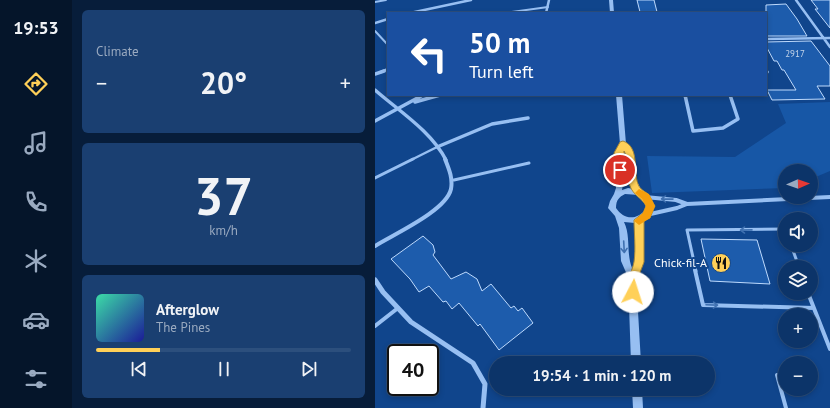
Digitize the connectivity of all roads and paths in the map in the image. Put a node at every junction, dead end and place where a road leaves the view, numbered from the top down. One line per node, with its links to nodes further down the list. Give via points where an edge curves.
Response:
1 (385, 0): 6 (lane)
2 (471, 0): 8 (street)
3 (549, 0): 7 (street)
4 (611, 0): 11 (street)
5 (796, 0): 15 (street)
6 (375, 2)
7 (548, 7): 9 (lane); 10 (street)
8 (415, 12)
9 (511, 12)
10 (546, 12)
11 (612, 12)
12 (387, 19): 13 (street)
13 (375, 23)
14 (375, 30): 18 (lane)
15 (824, 38): 16 (street); 17 (street); 19 (street)
16 (830, 38)
17 (767, 39)
18 (387, 42)
19 (830, 46)
20 (387, 69): 21 (street)
21 (375, 74)
22 (375, 90): 29 (street)
23 (422, 96): 28 (street)
24 (436, 96): 28 (street)
25 (619, 96): 32 (street)
26 (685, 96): 27 (street, via 693,131 733,125 738,120)
27 (729, 96)
28 (413, 102): 29 (street)
29 (398, 110): 31 (street); 33 (street, via 411,119)
30 (528, 118): 33 (street, via 506,119 488,124)
31 (375, 121)
32 (623, 144): 37 (street, via 629,152 633,185); 38 (street, via 618,153 621,178)
33 (437, 147): 35 (lane); 36 (street)
34 (529, 163): 36 (lane)
35 (375, 178)
36 (454, 180): 45 (street, via 450,193 441,205)
37 (639, 192): 38 (street, via 628,191); 39 (street)
38 (617, 195): 42 (street, via 613,199 612,208)
39 (645, 197): 41 (street, one-way to 39, via 676,200); 43 (street, via 650,206)
40 (830, 197): 41 (street)
41 (687, 204): 43 (street, via 678,210 655,212)
42 (618, 217): 43 (street, via 630,221); 46 (street, one-way to 46, via 623,228 625,261)
43 (643, 217): 46 (street, via 639,262)
44 (778, 230): 50 (lane, one-way to 50, via 687,230 703,305)
45 (375, 246)
46 (632, 278): 54 (street)
47 (375, 280): 49 (street)
48 (810, 300): 50 (lane)
49 (398, 308): 52 (lane); 57 (street, via 411,322 473,363 485,384)
50 (813, 308)
51 (818, 320): 53 (lane)
52 (375, 326)
53 (830, 349)
54 (636, 356)
55 (777, 375): 59 (lane)
56 (637, 396): 58 (street)
57 (483, 408)
58 (638, 408)
59 (786, 408)

